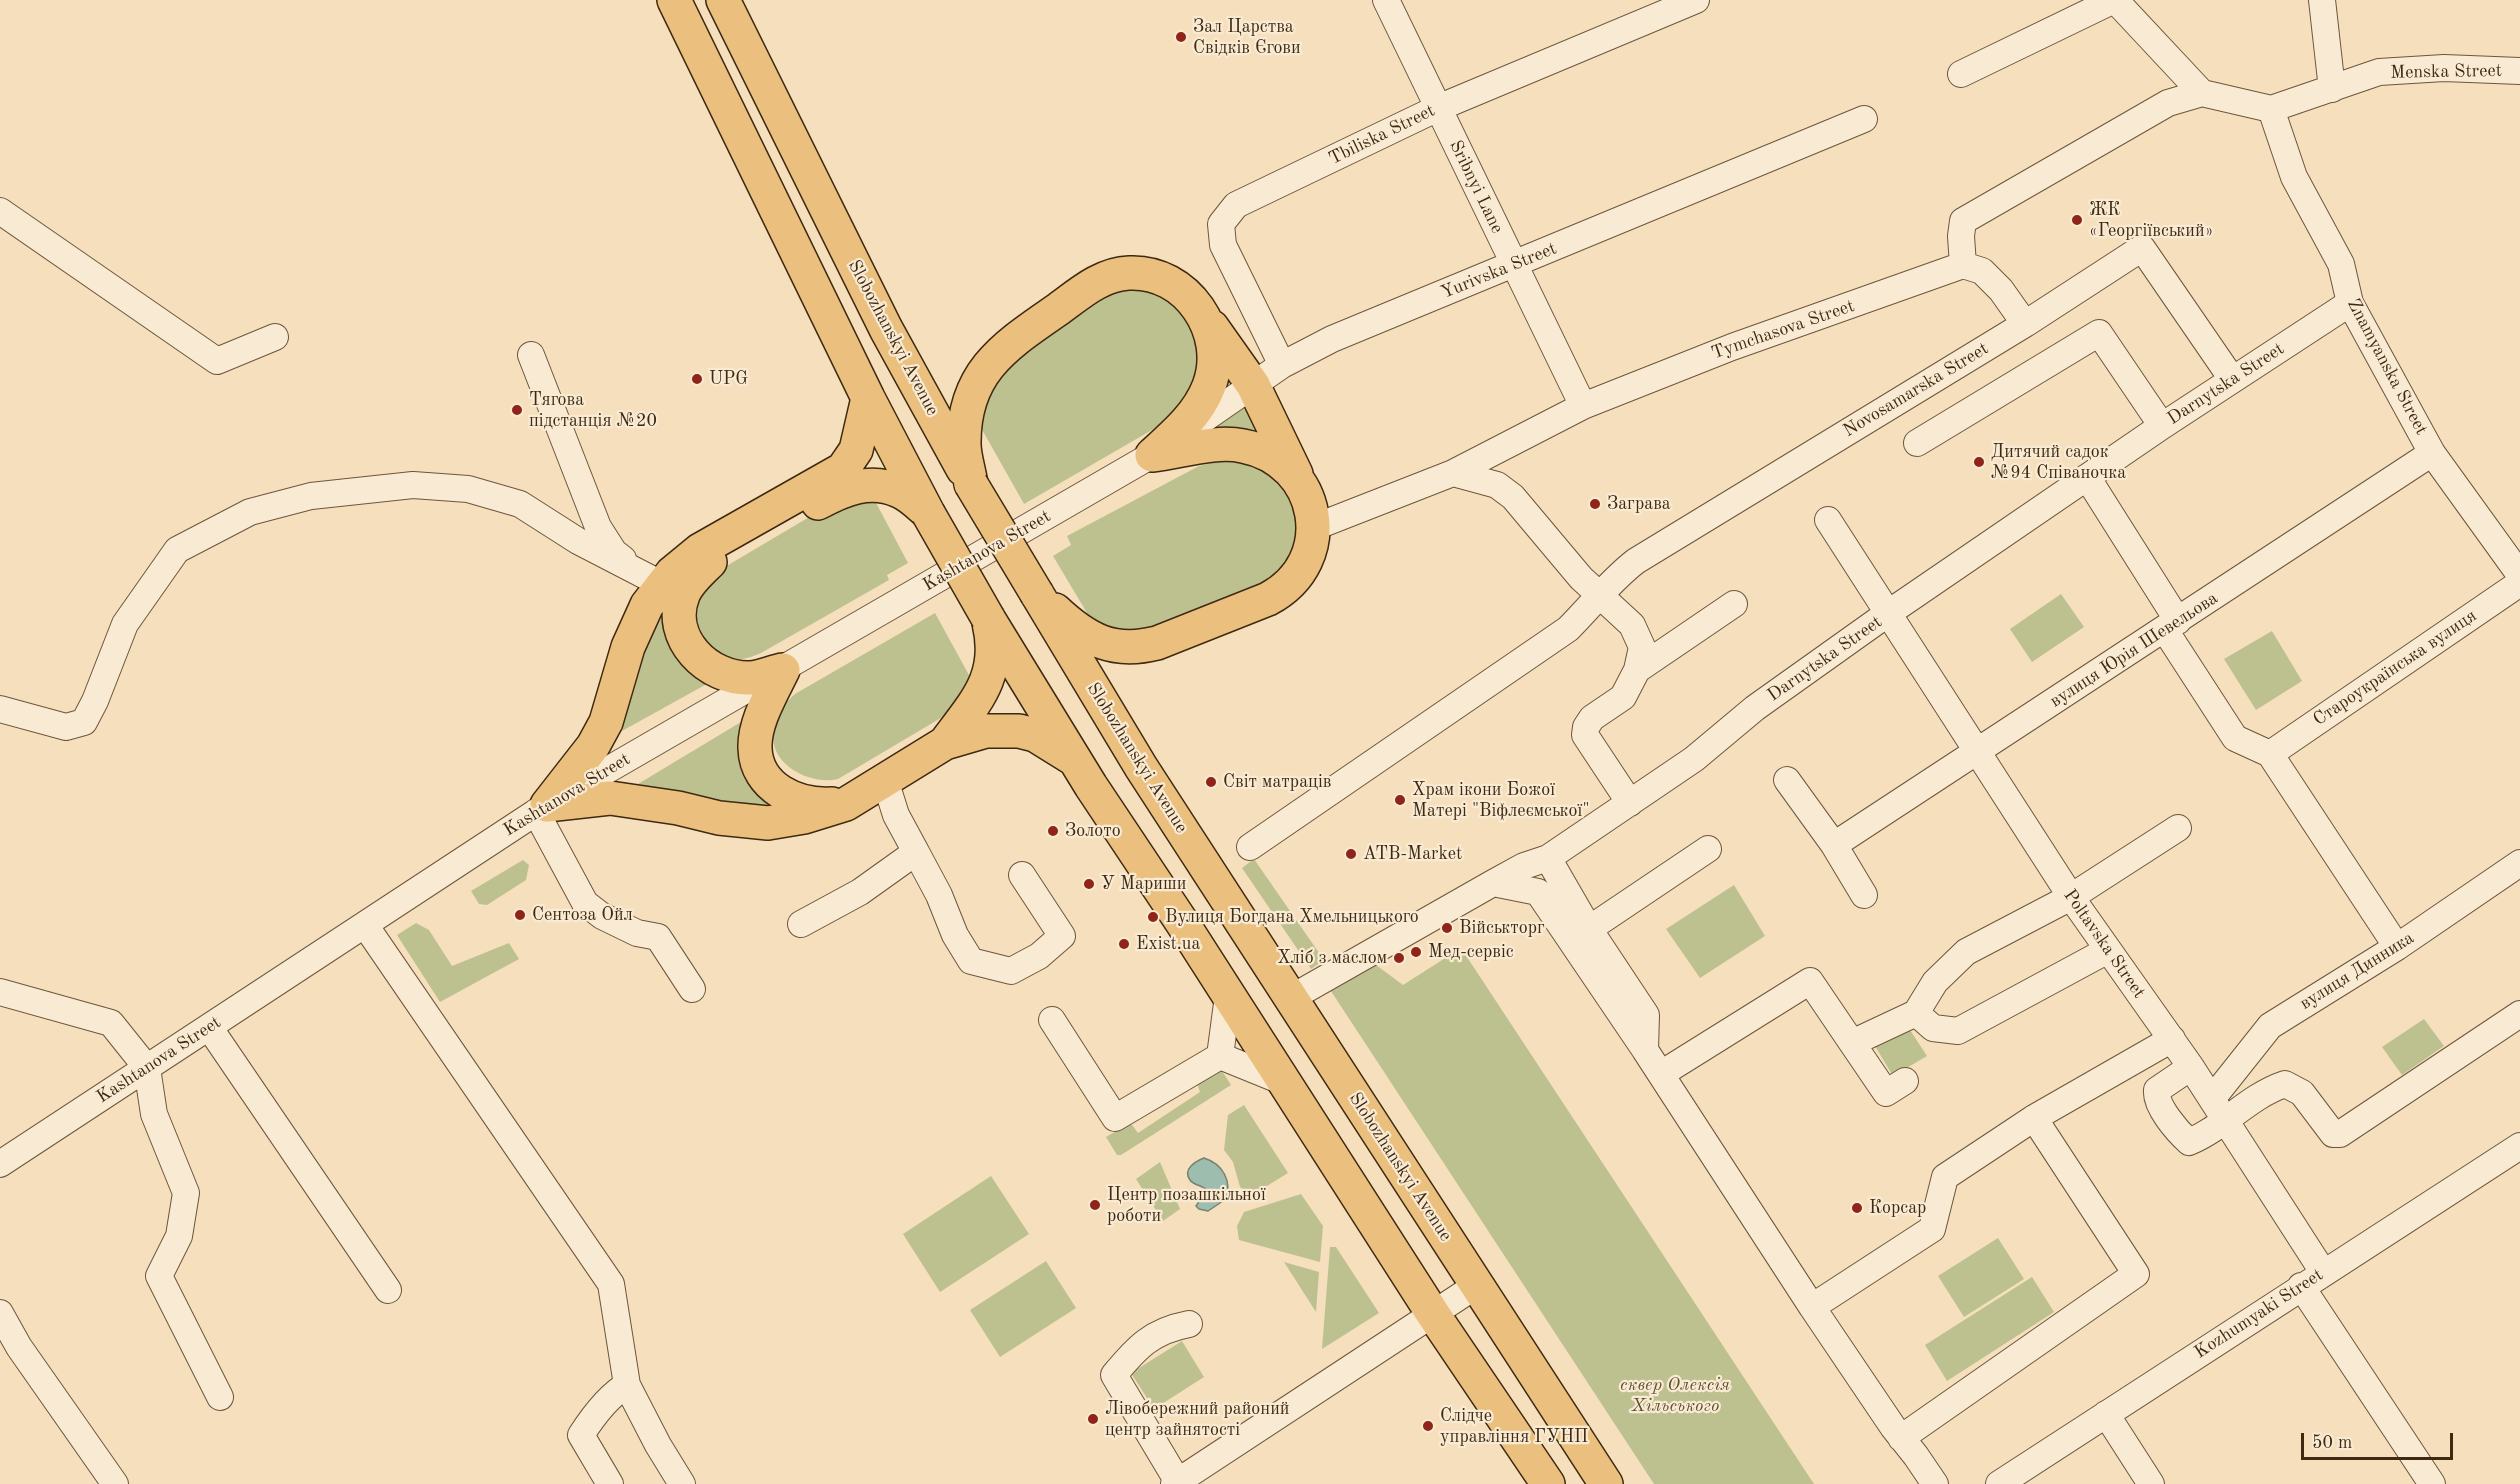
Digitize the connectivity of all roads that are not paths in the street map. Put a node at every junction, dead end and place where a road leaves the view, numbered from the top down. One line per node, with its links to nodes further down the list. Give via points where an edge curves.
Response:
1 (674, 0): 25 (main road)
2 (723, 0): 34 (main road, Slobozhanskyi Avenue, via 886,329)
3 (1386, 0): 11 (street, Sribnyi Lane)
4 (1696, 0): 11 (street, Tbiliska Street)
5 (2115, 0): 8 (street); 10 (street)
6 (2322, 0): 9 (street)
7 (2520, 71): 9 (street, Menska Street, via 2444,68 2379,72)
8 (1961, 74)
9 (2332, 89): 12 (street, Menska Street)
10 (2202, 93): 12 (street); 16 (street, via 2169,103 1963,221 1960,236)
11 (1438, 108): 15 (street, Sribnyi Lane); 22 (street, Tbiliska Street, via 1236,206 1221,224 1223,245)
12 (2271, 109): 17 (street, Znamyanska Street, via 2294,177 2341,264)
13 (1864, 119): 15 (street, Yurivska Street)
14 (0, 211): 20 (street, via 217,361)
15 (1515, 265): 22 (street, Yurivska Street, via 1332,339); 26 (street, Sribnyi Lane)
16 (1964, 265): 19 (street, via 1982,271); 26 (street, Tymchasova Street, via 1732,347)
17 (2350, 303): 23 (street, Darnytska Street); 29 (street, Znamyanska Street)
18 (1202, 313): 24 (main road); 30 (main road, via 1214,347 1210,385 1193,415); 34 (main road, via 1190,298 1156,275 1113,275 1017,338 988,365 971,398 963,445)
19 (2025, 324): 23 (street, Novosamarska Street, via 2142,248); 42 (street, Novosamarska Street, via 1636,561)
20 (275, 337)
21 (531, 355): 39 (street, via 598,527 614,552)
22 (1282, 365): 24 (street, Yurivska Street)
23 (2232, 379): 27 (street, Darnytska Street)
24 (1252, 386): 30 (street, Yurivska Street); 33 (main road)
25 (868, 398): 35 (main road); 39 (main road, via 856,450 843,469 700,550 672,573)
26 (1583, 406): 31 (street, Tymchasova Street)
27 (2162, 426): 28 (street, via 2099,333); 32 (street, Darnytska Street)
28 (1917, 443)
29 (2432, 453): 38 (street, Znamyanska Street); 46 (street, вулиця Юрія Шевельова)
30 (1152, 455): 33 (main road, via 1220,444 1242,445 1271,457); 47 (street, Kashtanova Street)
31 (1453, 473): 37 (street, Tymchasova Street); 42 (street, via 1497,485 1513,497 1581,578)
32 (2087, 477): 44 (street, Darnytska Street); 46 (street)
33 (1300, 483): 37 (main road, via 1309,500)
34 (971, 484): 41 (main road, Slobozhanskyi Avenue, bridge)
35 (928, 513): 45 (main road, bridge); 47 (main road, via 899,491 871,485 844,488 710,562 693,579 683,595 679,621 683,638 699,659 721,674 751,678)
36 (1828, 520): 44 (street, Poltavska Street)
37 (1315, 527): 41 (main road, via 1303,566 1281,592 1141,647 1123,648 1095,639)
38 (2520, 575)
39 (652, 579): 49 (street, via 578,541 520,504 468,489 413,485 311,496 250,512 177,550 125,624 84,722 66,727); 58 (main road, via 647,605 628,647 606,722 593,746)
40 (2520, 583): 52 (street, Староукраїнська вулиця)
41 (1037, 594): 78 (main road, Slobozhanskyi Avenue, via 1141,767)
42 (1602, 595): 48 (street, via 1632,625 1642,647); 61 (street, Novosamarska Street, via 1568,629)
43 (1734, 604): 48 (street)
44 (1887, 614): 51 (street, Poltavska Street); 56 (street, Darnytska Street)
45 (988, 618): 50 (main road, via 994,642 990,670 978,698); 53 (main road)
46 (2172, 625): 51 (street, вулиця Юрія Шевельова); 52 (street, via 2235,738)
47 (783, 670): 57 (main road, via 759,726 755,747 759,768 774,788 794,799 819,805); 58 (street, Kashtanova Street)
48 (1637, 670): 56 (street, via 1623,697 1592,718 1585,735)
49 (0, 709)
50 (945, 742): 53 (main road, via 986,731 1020,731 1035,735); 54 (main road)
51 (1976, 752): 60 (street, вулиця Юрія Шевельова); 69 (street, Poltavska Street)
52 (2270, 754): 73 (street)
53 (1075, 761): 77 (main road)
54 (885, 780): 57 (main road); 63 (street, via 896,815)
55 (1787, 780): 60 (street)
56 (1630, 803): 64 (street, Darnytska Street)
57 (846, 804): 58 (main road, via 804,818 768,823 610,798)
58 (541, 809): 71 (street, Kashtanova Street); 75 (street, via 585,903 637,933 658,937)
59 (2178, 828): 69 (street)
60 (1834, 845): 68 (street)
61 (1250, 847)
62 (1708, 849): 72 (street)
63 (916, 852): 66 (street, via 971,961 987,967 1011,971 1039,956 1062,936); 70 (street, via 860,892)
64 (1548, 858): 67 (street, Darnytska Street); 72 (street)
65 (2520, 863): 73 (street, вулиця Динника)
66 (1022, 875)
67 (1493, 883): 78 (street, Darnytska Street); 85 (street, via 1538,892)
68 (1864, 895)
69 (2071, 897): 74 (street, Poltavska Street); 79 (street, via 1966,952 1935,982)
70 (801, 924)
71 (365, 925): 82 (street, Kashtanova Street); 104 (street, via 611,1284)
72 (1589, 929): 85 (street, via 1646,1015)
73 (2397, 947): 92 (street, вулиця Динника, via 2270,1026)
74 (2109, 950): 79 (street, via 1958,1031 1933,1028); 83 (street, Poltavska Street)
75 (692, 989)
76 (0, 992): 88 (street, via 111,1023)
77 (1228, 996): 86 (street); 91 (main road)
78 (1291, 998): 97 (main road, Slobozhanskyi Avenue)
79 (1916, 1013): 84 (street)
80 (2520, 1014): 92 (street, via 2340,1134 2328,1129 2302,1093 2284,1084)
81 (1052, 1020): 86 (street, via 1115,1118)
82 (209, 1027): 88 (street, Kashtanova Street); 99 (street)
83 (2172, 1039): 87 (street, Poltavska Street); 93 (street)
84 (1852, 1043): 89 (street, via 1810,981); 90 (street, via 1887,1093)
85 (1645, 1050): 89 (street)
86 (1220, 1056): 91 (street)
87 (2191, 1067): 92 (street, Poltavska Street); 92 (street, via 2157,1090 2156,1098 2189,1142)
88 (147, 1068): 95 (street, Kashtanova Street); 105 (street, via 154,1114 186,1193 179,1236 159,1276)
89 (1661, 1074): 100 (street)
90 (1905, 1081)
91 (1284, 1082): 102 (main road)
92 (2218, 1110): 96 (street, Poltavska Street)
93 (2034, 1118): 100 (street, via 1945,1177 1932,1229); 107 (street, via 2136,1274)
94 (2520, 1146): 96 (street, Kozhumyaki Street)
95 (0, 1164)
96 (2323, 1272): 98 (street, Kozhumyaki Street)
97 (1477, 1285): 102 (street); 113 (main road, Slobozhanskyi Avenue)
98 (2301, 1286): 106 (street, Kozhumyaki Street); 117 (street)
99 (388, 1290)
100 (1812, 1307): 107 (street)
101 (0, 1313): 109 (street, via 19,1347)
102 (1433, 1314): 108 (street); 112 (main road)
103 (1189, 1324): 108 (street, via 1167,1328 1138,1346 1113,1375)
104 (627, 1385): 110 (street, via 581,1436); 111 (street)
105 (220, 1397)
106 (2106, 1414): 115 (street, Kozhumyaki Street); 116 (street)
107 (1901, 1438): 114 (street)
108 (1176, 1483)
109 (115, 1484)
110 (610, 1484)
111 (682, 1484)
112 (1548, 1484)
113 (1606, 1484)
114 (1935, 1484)
115 (2000, 1484)
116 (2151, 1484)
117 (2432, 1484)

